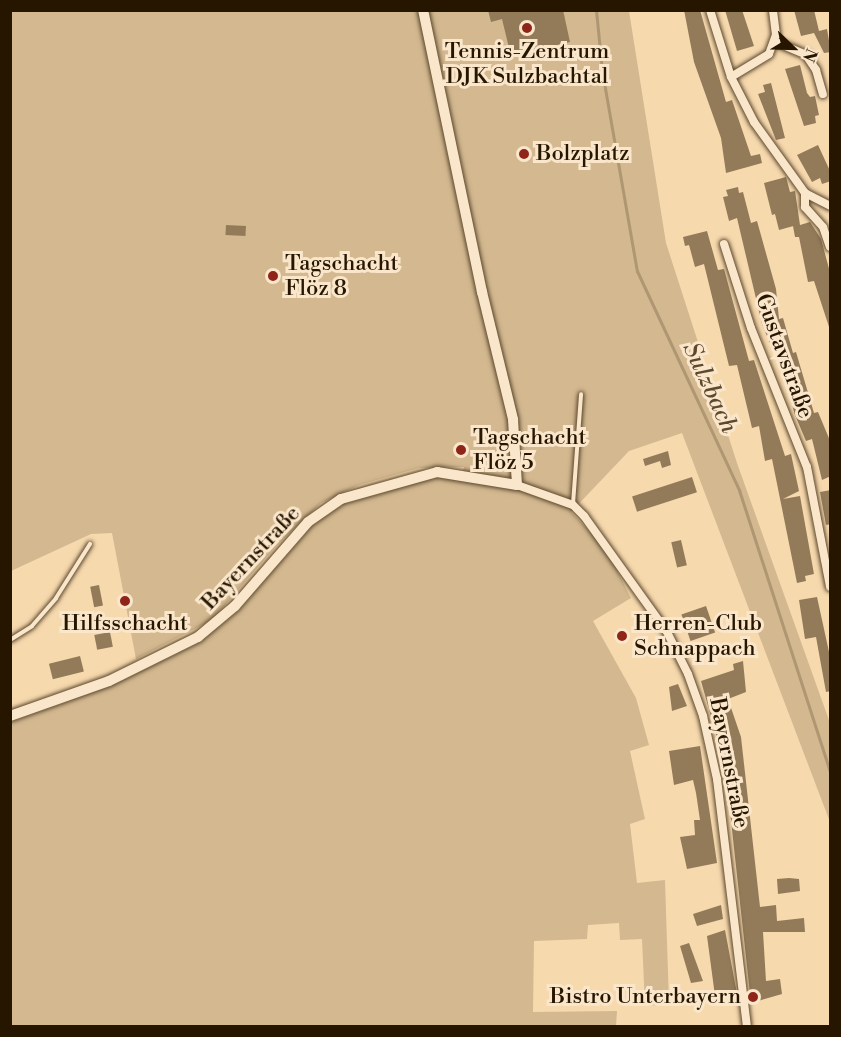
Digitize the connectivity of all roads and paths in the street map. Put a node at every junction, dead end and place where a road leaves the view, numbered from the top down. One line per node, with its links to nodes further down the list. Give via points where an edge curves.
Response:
1 (423, 10): 12 (street, via 482,292 513,418)
2 (710, 10): 5 (street)
3 (772, 10): 4 (street)
4 (776, 42): 5 (street, via 760,62); 6 (street, via 806,56 816,70)
5 (731, 77): 7 (street, via 776,157)
6 (823, 94)
7 (805, 193): 8 (street); 10 (street, via 805,207 823,227)
8 (831, 206)
9 (724, 244): 15 (street, Gustavstraße, via 751,328 807,467)
10 (831, 247)
11 (581, 394): 13 (lane)
12 (517, 485): 13 (street, Bayernstraße); 17 (street, Bayernstraße, via 463,473 437,472 341,499 308,522 236,606 198,637 110,681)
13 (573, 505): 18 (street, Bayernstraße, via 616,558 667,632 703,716 717,779)
14 (90, 544): 16 (lane, via 50,605 32,626)
15 (831, 587)
16 (10, 640)
17 (10, 716)
18 (747, 1026)

